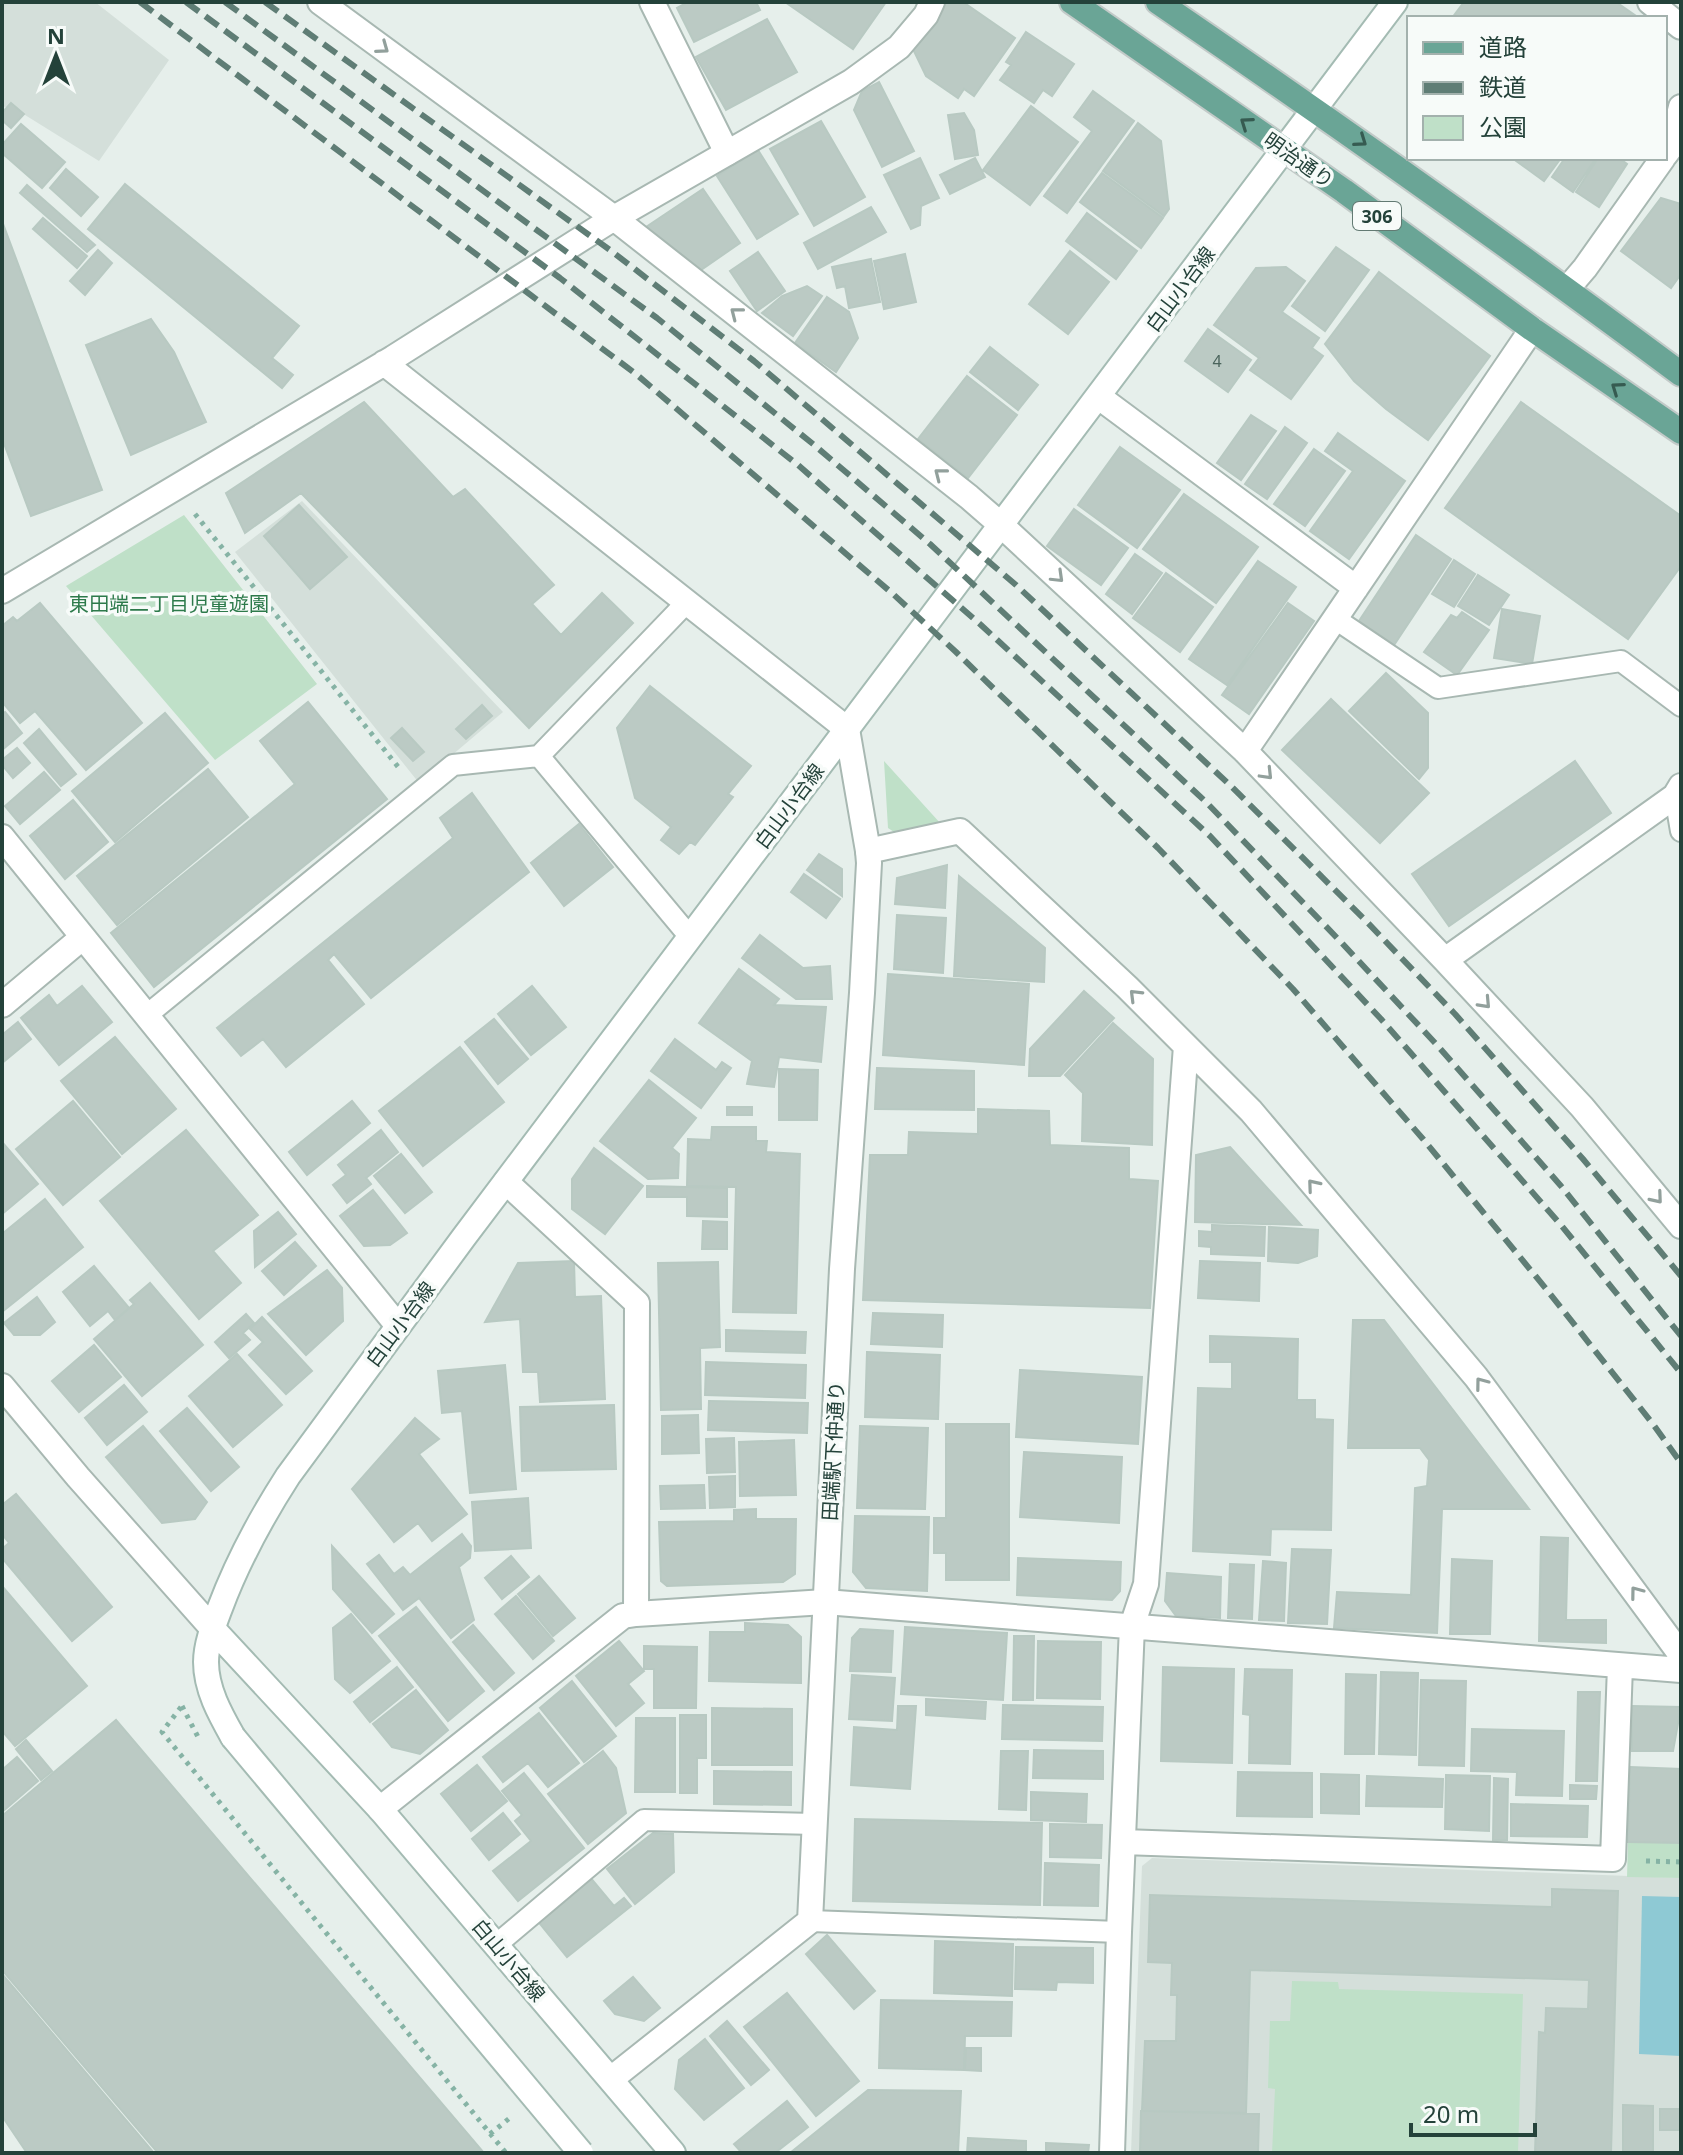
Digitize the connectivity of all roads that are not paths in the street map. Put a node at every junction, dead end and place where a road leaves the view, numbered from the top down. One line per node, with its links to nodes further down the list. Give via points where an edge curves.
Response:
1 (320, 2): 15 (street, one-way to 15)
2 (652, 2): 12 (street)
3 (932, 2): 12 (street, via 899,47 851,82)
4 (1072, 2): 11 (main road, 明治通り / 306, one-way to 4)
5 (1158, 2): 10 (main road, 306)
6 (1395, 2): 10 (street, 白山小台線)
7 (1650, 2): 8 (street)
8 (1681, 27)
9 (1681, 107): 13 (street)
10 (1314, 109): 11 (street, 白山小台線); 16 (main road, 306, one-way to 16)
11 (1283, 150): 17 (main road, 明治通り / 306); 20 (street, 白山小台線)
12 (727, 153): 15 (street)
13 (1667, 153)
14 (1662, 160): 16 (street)
15 (614, 218): 18 (street); 22 (street, one-way to 15)
16 (1567, 289): 19 (main road, 306)
17 (1532, 329): 21 (main road, 明治通り / 306, one-way to 17); 23 (street)
18 (384, 363): 24 (street); 25 (street)
19 (1681, 374)
20 (1099, 397): 22 (street, 白山小台線); 23 (street)
21 (1681, 432)
22 (1000, 524): 28 (street, 白山小台線); 29 (street, one-way to 29)
23 (1356, 588): 26 (street)
24 (2, 591)
25 (687, 602): 28 (street); 30 (lane)
26 (1334, 618): 27 (lane, via 1438,688 1621,661); 29 (street)
27 (1681, 706)
28 (847, 729): 34 (street, 田端駅下仲通り); 36 (street, 白山小台線)
29 (1245, 751): 37 (street, one-way to 37)
30 (539, 756): 36 (lane); 39 (lane, via 453,765)
31 (1678, 791): 32 (lane); 37 (street)
32 (1681, 831)
33 (2, 837): 35 (street)
34 (868, 851): 40 (street, one-way to 34, via 960,831); 45 (street, 田端駅下仲通り)
35 (83, 937): 38 (street); 39 (street)
36 (690, 937): 41 (street, 白山小台線)
37 (1445, 960): 42 (street, one-way to 42, via 1582,1107)
38 (2, 1005)
39 (147, 1015): 43 (street)
40 (1186, 1046): 47 (street, via 1146,1584); 49 (street, one-way to 40, via 1476,1377 1251,1111)
41 (506, 1182): 43 (street, 白山小台線); 46 (street, via 637,1303)
42 (1681, 1226)
43 (398, 1326): 48 (street, 白山小台線, via 263,1516)
44 (2, 1386): 48 (street)
45 (825, 1602): 46 (street); 47 (street); 53 (street, 田端駅下仲通り)
46 (636, 1614): 52 (street, via 623,1616)
47 (1132, 1626): 50 (street); 54 (street)
48 (212, 1628): 52 (street, 白山小台線); 59 (street, 白山小台線, bridge, via 206,1661 214,1702 233,1737)
49 (1681, 1655)
50 (1620, 1666): 51 (street); 54 (street, via 1613,1859)
51 (1681, 1670)
52 (380, 1809): 57 (street, 白山小台線)
53 (815, 1824): 55 (street, 田端駅下仲通り); 57 (lane, via 644,1820)
54 (1123, 1842): 56 (street)
55 (810, 1921): 56 (lane); 58 (street)
56 (1119, 1932): 61 (street)
57 (496, 1945): 58 (street, 白山小台線)
58 (611, 2079): 60 (street, 白山小台線)
59 (581, 2153)
60 (673, 2153)
61 (1112, 2153)

